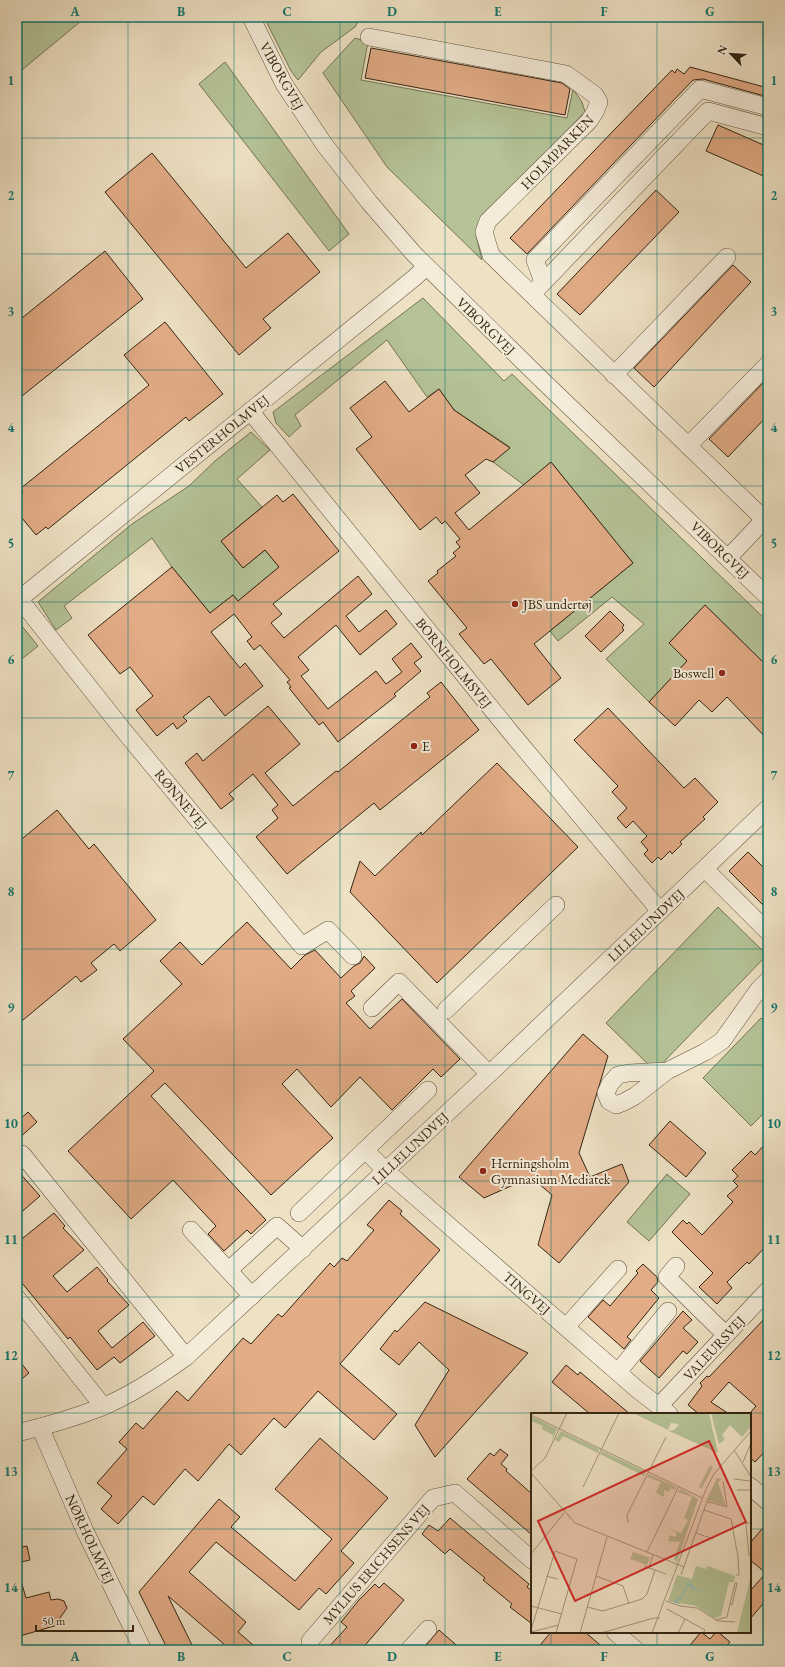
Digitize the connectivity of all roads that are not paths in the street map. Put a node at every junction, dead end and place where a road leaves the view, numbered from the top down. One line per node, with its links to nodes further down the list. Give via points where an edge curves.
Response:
1 (251, 17): 10 (street, VIBORGVEJ, via 284,84 324,144 369,202)
2 (369, 37): 12 (street, HOLMPARKEN, via 566,74 595,95 598,102 596,112 589,121 488,221 484,232 491,255)
3 (700, 89): 4 (street); 5 (street); 7 (street)
4 (768, 107)
5 (708, 111): 6 (street); 8 (street)
6 (768, 127)
7 (641, 150): 8 (street); 11 (street, via 535,260)
8 (656, 165): 11 (street)
9 (727, 257): 14 (street)
10 (426, 267): 15 (street, VESTERHOLMVEJ); 18 (street, VIBORGVEJ)
11 (543, 282): 12 (street)
12 (531, 295): 14 (street, HOLMPARKEN)
13 (768, 364): 16 (street)
14 (614, 375): 16 (street, HOLMPARKEN)
15 (250, 411): 20 (street, VESTERHOLMVEJ); 24 (street, BORNHOLMSVEJ, via 512,734)
16 (688, 446): 17 (street, HOLMPARKEN)
17 (765, 518): 18 (street, HOLMPARKEN)
18 (728, 558): 19 (street, VIBORGVEJ)
19 (768, 597)
20 (18, 599): 26 (street, RØNNEVEJ, via 302,946 328,930)
21 (768, 808): 22 (street, LILLELUNDVEJ)
22 (705, 869): 24 (street, LILLELUNDVEJ); 25 (street)
23 (556, 905): 29 (street)
24 (660, 911): 31 (street, LILLELUNDVEJ)
25 (768, 932)
26 (353, 956)
27 (763, 985): 30 (street, via 722,1041)
28 (372, 1008): 31 (street, via 399,982)
29 (446, 1010)
30 (667, 1071): 30 (street, via 618,1075 606,1093 609,1101 616,1105 624,1102)
31 (488, 1074): 35 (street, LILLELUNDVEJ)
32 (428, 1090): 33 (street)
33 (365, 1150): 35 (street, TINGVEJ); 36 (street)
34 (22, 1154): 48 (street)
35 (386, 1171): 38 (street, LILLELUNDVEJ); 46 (street, TINGVEJ)
36 (299, 1213)
37 (191, 1230): 41 (street)
38 (303, 1249): 41 (street, via 277,1226); 43 (street, LILLELUNDVEJ)
39 (676, 1266): 47 (street, via 667,1276)
40 (618, 1269): 46 (street)
41 (229, 1270): 43 (street)
42 (768, 1290): 47 (street, VALEURSVEJ)
43 (252, 1296): 48 (street, LILLELUNDVEJ)
44 (17, 1298): 50 (street)
45 (668, 1311): 49 (street)
46 (566, 1327): 49 (street, TINGVEJ)
47 (726, 1335): 51 (street, VALEURSVEJ)
48 (186, 1357): 50 (street, LILLELUNDVEJ, via 160,1376)
49 (618, 1372): 51 (street, TINGVEJ)
50 (103, 1406): 52 (street, LILLELUNDVEJ)
51 (664, 1410)
52 (40, 1427): 53 (street, LILLELUNDVEJ); 59 (street, NØRHOLMVEJ, via 84,1532)
53 (17, 1433)
54 (751, 1487): 55 (street)
55 (768, 1502)
56 (531, 1559): 60 (street, MYLIUS ERICHSENS VEJ, via 455,1493 433,1498 310,1641)
57 (428, 1628): 61 (street)
58 (616, 1633): 62 (street)
59 (143, 1650)
60 (310, 1650)
61 (409, 1650)
62 (636, 1650)

